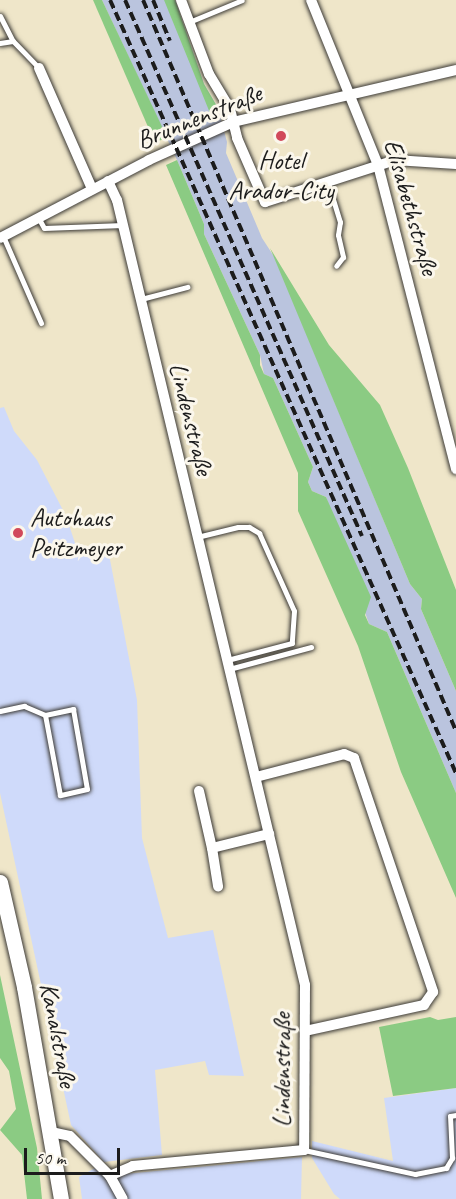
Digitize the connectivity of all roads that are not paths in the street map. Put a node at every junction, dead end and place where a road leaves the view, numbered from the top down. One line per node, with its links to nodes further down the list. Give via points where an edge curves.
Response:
1 (181, 0): 5 (street)
2 (242, 0): 5 (lane)
3 (311, 0): 10 (street, Elisabethstraße)
4 (0, 16): 6 (lane)
5 (189, 22): 11 (street)
6 (13, 41): 7 (lane); 8 (lane)
7 (0, 43)
8 (39, 68): 16 (street)
9 (456, 70): 10 (street, Brunnenstraße)
10 (349, 93): 11 (street, Brunnenstraße); 13 (street, Elisabethstraße)
11 (233, 122): 14 (street, Brunnenstraße); 15 (street, via 265,202)
12 (456, 164): 13 (street, via 395,160)
13 (378, 165): 15 (street); 24 (street, Elisabethstraße)
14 (108, 181): 16 (street, Brunnenstraße); 18 (street, Lindenstraße)
15 (328, 183): 20 (lane, via 340,222 338,236 343,257)
16 (92, 189): 17 (street, Brunnenstraße)
17 (39, 219): 18 (lane, via 44,228); 19 (street, Brunnenstraße)
18 (123, 225): 22 (street, Lindenstraße)
19 (1, 237): 23 (lane)
20 (336, 266)
21 (187, 287): 22 (lane)
22 (139, 300): 25 (street, Lindenstraße)
23 (41, 323)
24 (456, 469)
25 (197, 537): 27 (street, Lindenstraße); 27 (lane, via 249,526 259,533 294,611 292,643)
26 (311, 647): 27 (lane)
27 (228, 664): 30 (street, Lindenstraße)
28 (0, 711): 29 (lane, via 24,706)
29 (45, 715): 29 (lane, via 73,709 87,789 60,795)
30 (256, 777): 32 (street, Lindenstraße); 36 (street, via 344,754 354,758 433,993 424,1005)
31 (199, 792): 33 (street)
32 (269, 834): 33 (street); 36 (street, Lindenstraße, via 305,985)
33 (212, 848): 35 (street)
34 (0, 882): 38 (main road, Kanalstraße)
35 (218, 887)
36 (304, 1031): 39 (street, Lindenstraße)
37 (456, 1115): 39 (lane, via 450,1116 452,1158 446,1168 415,1174)
38 (51, 1132): 40 (street, via 70,1136); 41 (main road, Kanalstraße)
39 (304, 1150): 40 (street, Lindenstraße, via 153,1164 121,1169)
40 (110, 1176): 42 (street)
41 (60, 1199)
42 (123, 1199)

